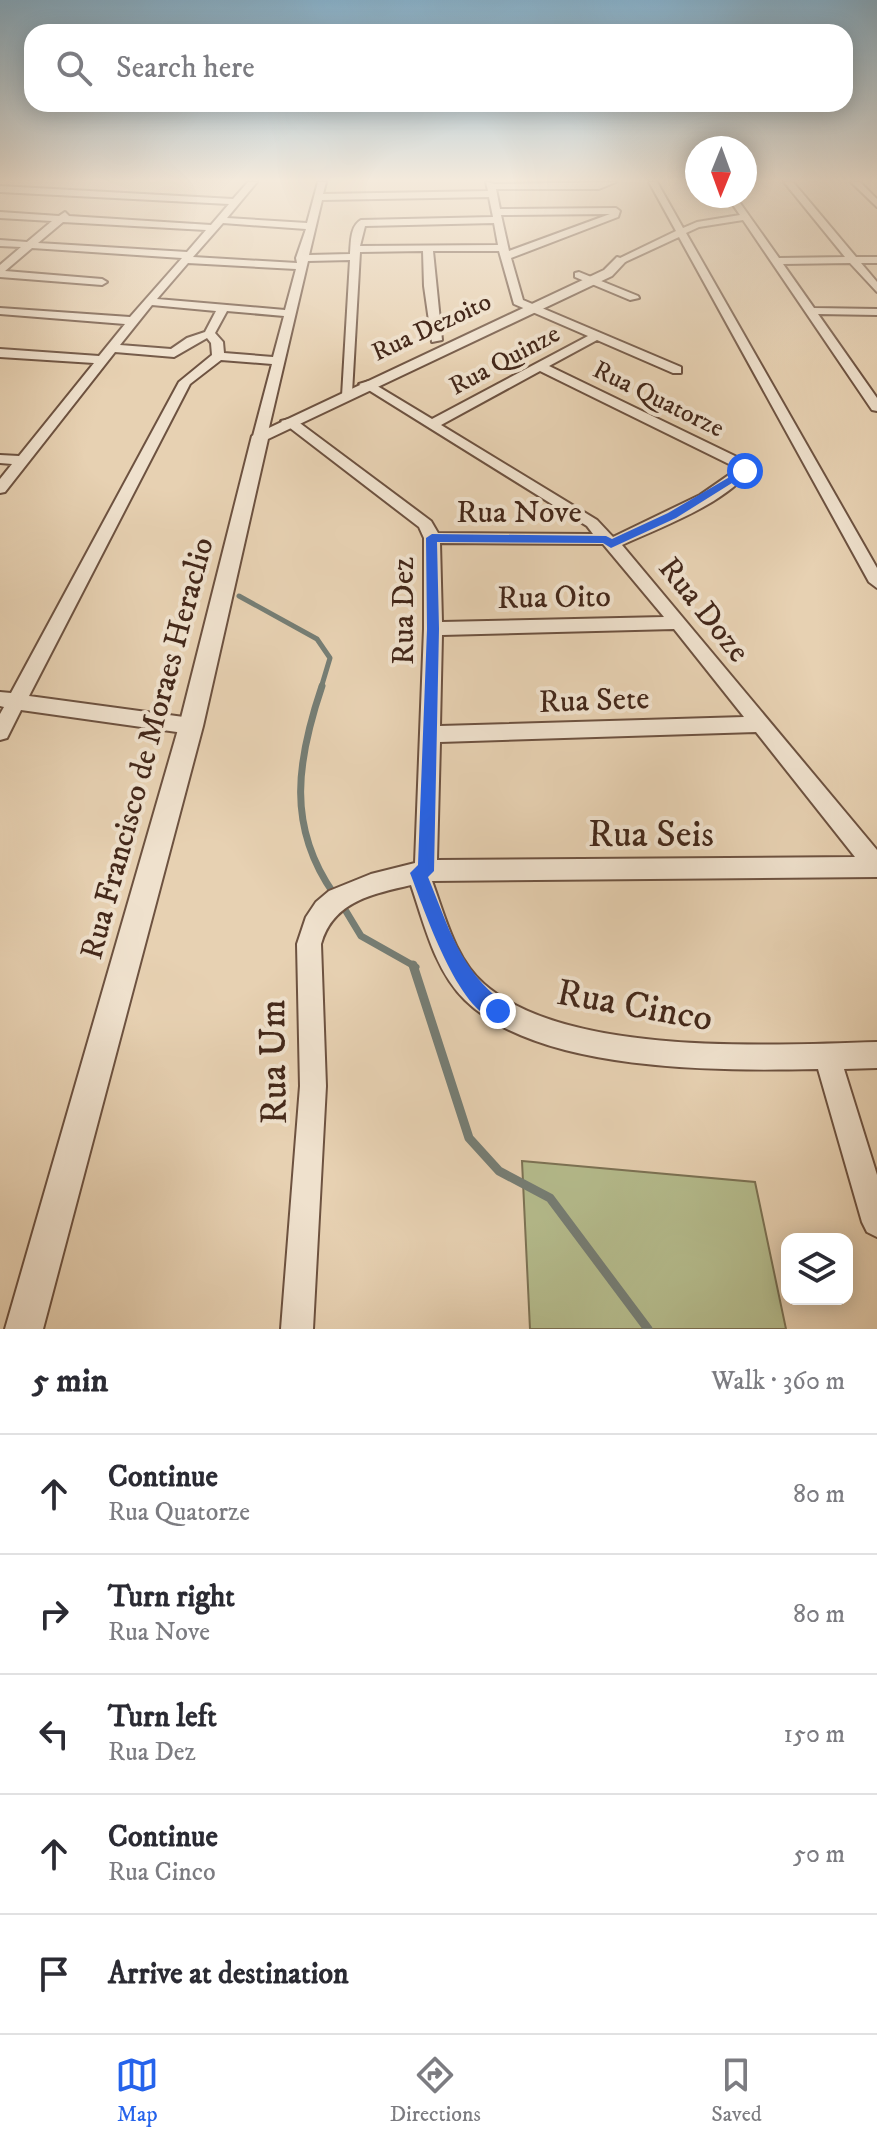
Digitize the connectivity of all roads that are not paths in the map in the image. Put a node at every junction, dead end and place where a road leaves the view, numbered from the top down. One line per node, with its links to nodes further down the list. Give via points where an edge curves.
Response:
1 (15, 244): 11 (street)
2 (199, 244): 15 (street)
3 (304, 244): 20 (street, Rua Francisco de Moraes Heraclio)
4 (357, 244): 14 (street)
5 (502, 244): 13 (street)
6 (527, 244): 13 (street)
7 (655, 244): 16 (street, Rua Dezoito)
8 (690, 244): 57 (street)
9 (764, 244): 19 (street)
10 (839, 244): 17 (street)
11 (29, 245): 15 (street); 21 (street)
12 (428, 248): 13 (street); 14 (street); 36 (street)
13 (504, 252): 27 (street)
14 (355, 253): 20 (street); 47 (street)
15 (187, 258): 20 (street); 26 (street)
16 (621, 260): 22 (street, Rua Dezoito, via 613,270)
17 (852, 260): 18 (street); 19 (street); 24 (street)
18 (877, 260)
19 (775, 261): 30 (street)
20 (300, 262): 32 (street, Rua Francisco de Moraes Heraclio)
21 (0, 272): 23 (street)
22 (585, 278): 25 (street); 27 (street, Rua Dezoito)
23 (102, 282)
24 (877, 289)
25 (634, 298)
26 (149, 302): 28 (street); 33 (street)
27 (525, 304): 35 (street); 36 (street, Rua Dezoito)
28 (223, 308): 32 (street); 34 (street)
29 (0, 311): 33 (street)
30 (810, 311): 31 (street); 48 (street)
31 (877, 312)
32 (288, 313): 42 (street, Rua Francisco de Moraes Heraclio)
33 (133, 321): 37 (street)
34 (209, 334): 39 (street); 40 (street, via 217,342)
35 (598, 335): 43 (street, Rua Quinze); 44 (street)
36 (438, 345): 46 (street, Rua Dezoito)
37 (113, 348): 39 (street); 41 (street)
38 (0, 353): 41 (street)
39 (174, 353): 45 (street)
40 (218, 356): 42 (street); 45 (street)
41 (103, 360): 53 (street)
42 (278, 361): 51 (street, Rua Francisco de Moraes Heraclio)
43 (541, 367): 50 (street, Rua Quinze); 56 (street, Rua Quatorze, via 744,469 737,479 698,501)
44 (677, 370)
45 (179, 373): 60 (street)
46 (365, 384): 47 (street, Rua Dezoito); 50 (street, Rua Doze)
47 (346, 393): 49 (street, Rua Dezoito)
48 (877, 407)
49 (288, 421): 51 (street, Rua Dezoito); 55 (street, Rua Dez, via 426,524)
50 (433, 424): 56 (street, Rua Doze, via 572,507)
51 (260, 436): 62 (street, Rua Francisco de Moraes Heraclio)
52 (0, 459): 53 (street)
53 (24, 461): 54 (street)
54 (0, 489)
55 (432, 538): 56 (street, Rua Nove); 59 (street, Rua Dez)
56 (608, 542): 58 (street, Rua Doze)
57 (877, 582)
58 (676, 623): 59 (street, Rua Oito); 61 (street, Rua Doze)
59 (433, 629): 64 (street, Rua Dez)
60 (8, 700): 62 (street); 63 (street)
61 (759, 724): 64 (street, Rua Sete); 65 (street, Rua Doze)
62 (191, 726): 70 (street, Rua Francisco de Moraes Heraclio)
63 (0, 732)
64 (431, 734): 66 (street, Rua Dez)
65 (877, 867): 66 (street, Rua Seis)
66 (422, 872): 68 (street, Rua Cinco, via 449,954 466,982 498,1011 522,1023 657,1053); 71 (street, Rua Um, via 336,899 314,922 309,944 312,1111)
67 (877, 1055): 68 (street, Rua Cinco)
68 (827, 1056): 69 (street)
69 (877, 1222)
70 (24, 1329)
71 (297, 1329)

